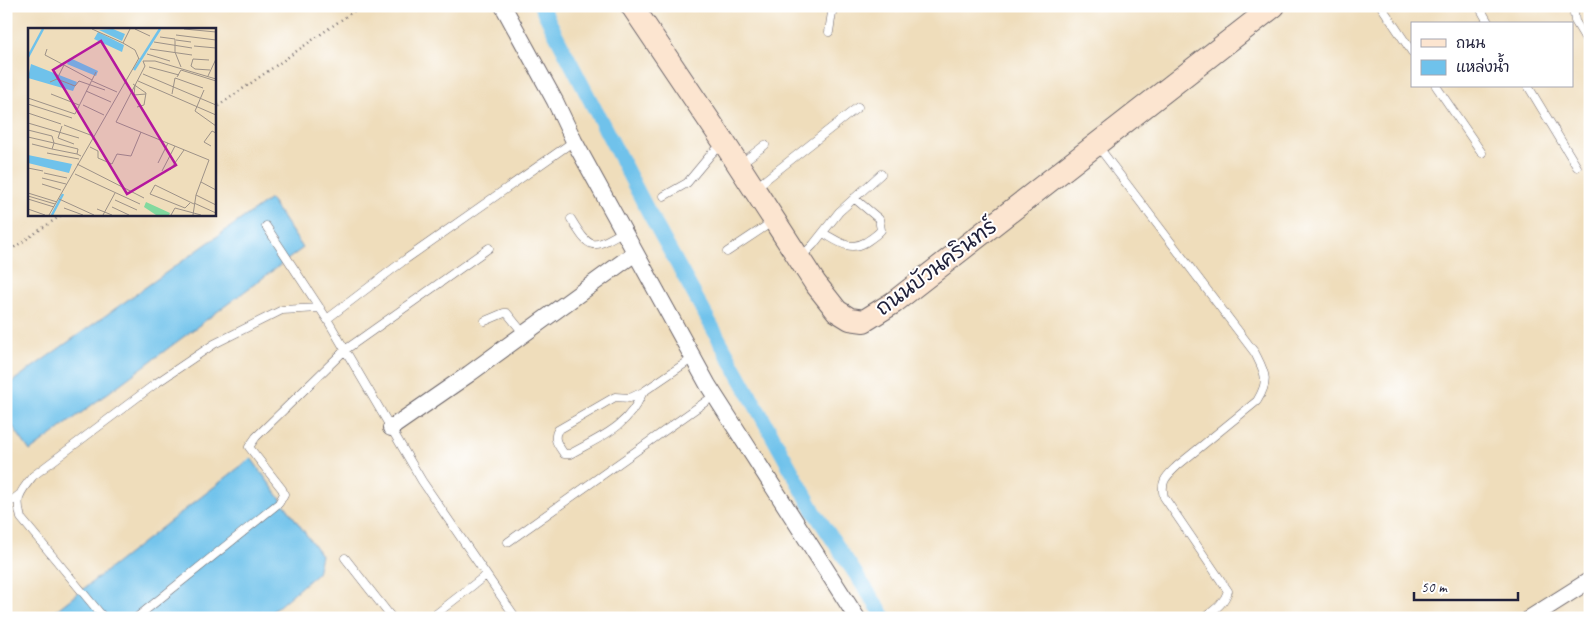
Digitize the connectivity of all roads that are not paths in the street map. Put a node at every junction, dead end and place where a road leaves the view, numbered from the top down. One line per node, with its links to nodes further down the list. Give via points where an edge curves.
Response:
1 (503, 6): 15 (street)
2 (632, 6): 16 (street, ถนนบัวนครินทร์)
3 (833, 6): 9 (lane)
4 (1274, 6): 17 (street, ถนนบัวนครินทร์)
5 (1381, 6): 11 (lane)
6 (1478, 6): 8 (lane)
7 (1573, 6): 10 (lane, via 1575,21)
8 (1488, 22)
9 (829, 32)
10 (1590, 46)
11 (1411, 51)
12 (1437, 88): 19 (lane)
13 (1529, 88): 21 (lane)
14 (858, 107): 23 (lane)
15 (574, 141): 29 (street); 36 (lane)
16 (725, 144): 20 (street, ถนนบัวนครินทร์); 24 (lane, via 712,153 687,184)
17 (1096, 144): 34 (street, ถนนบัวนครินทร์, via 893,303 864,321 850,319 838,310); 56 (lane, via 1255,353 1265,374 1265,388 1257,401 1177,466 1165,478 1162,488 1164,497 1228,591 1218,608)
18 (764, 145): 20 (lane)
19 (1482, 153)
20 (738, 165): 23 (street, ถนนบัวนครินทร์)
21 (1577, 167)
22 (881, 174): 25 (lane)
23 (753, 189): 27 (street, ถนนบัวนครินทร์)
24 (664, 196)
25 (854, 198): 30 (lane); 30 (lane, via 879,219 881,230 877,235 852,247)
26 (571, 219): 29 (lane, via 588,244 600,244)
27 (774, 221): 32 (lane); 34 (street, ถนนบัวนครินทร์)
28 (266, 226): 35 (lane)
29 (624, 231): 33 (street)
30 (823, 232): 34 (lane)
31 (489, 248): 39 (lane)
32 (727, 252)
33 (635, 253): 38 (street); 40 (street)
34 (798, 259)
35 (320, 308): 36 (lane); 44 (lane, via 282,310 214,344 34,476)
36 (327, 319): 39 (lane)
37 (485, 321): 38 (lane, via 508,313)
38 (524, 334): 43 (street)
39 (345, 350): 43 (lane); 52 (lane, via 249,447 282,490 284,494 280,503)
40 (694, 358): 41 (lane); 42 (street)
41 (643, 392): 41 (lane, via 630,398 615,397 558,430 556,440 564,454 570,454 620,426 636,407)
42 (714, 395): 46 (lane); 50 (street)
43 (391, 428): 48 (lane, via 422,481)
44 (20, 494): 45 (lane); 51 (lane, via 17,504 21,518)
45 (6, 505)
46 (508, 542)
47 (345, 558): 53 (lane)
48 (486, 576): 54 (lane); 55 (lane)
49 (1590, 580): 57 (street)
50 (854, 617)
51 (104, 618)
52 (136, 618)
53 (392, 618)
54 (431, 618)
55 (516, 618)
56 (1204, 618)
57 (1530, 618)

